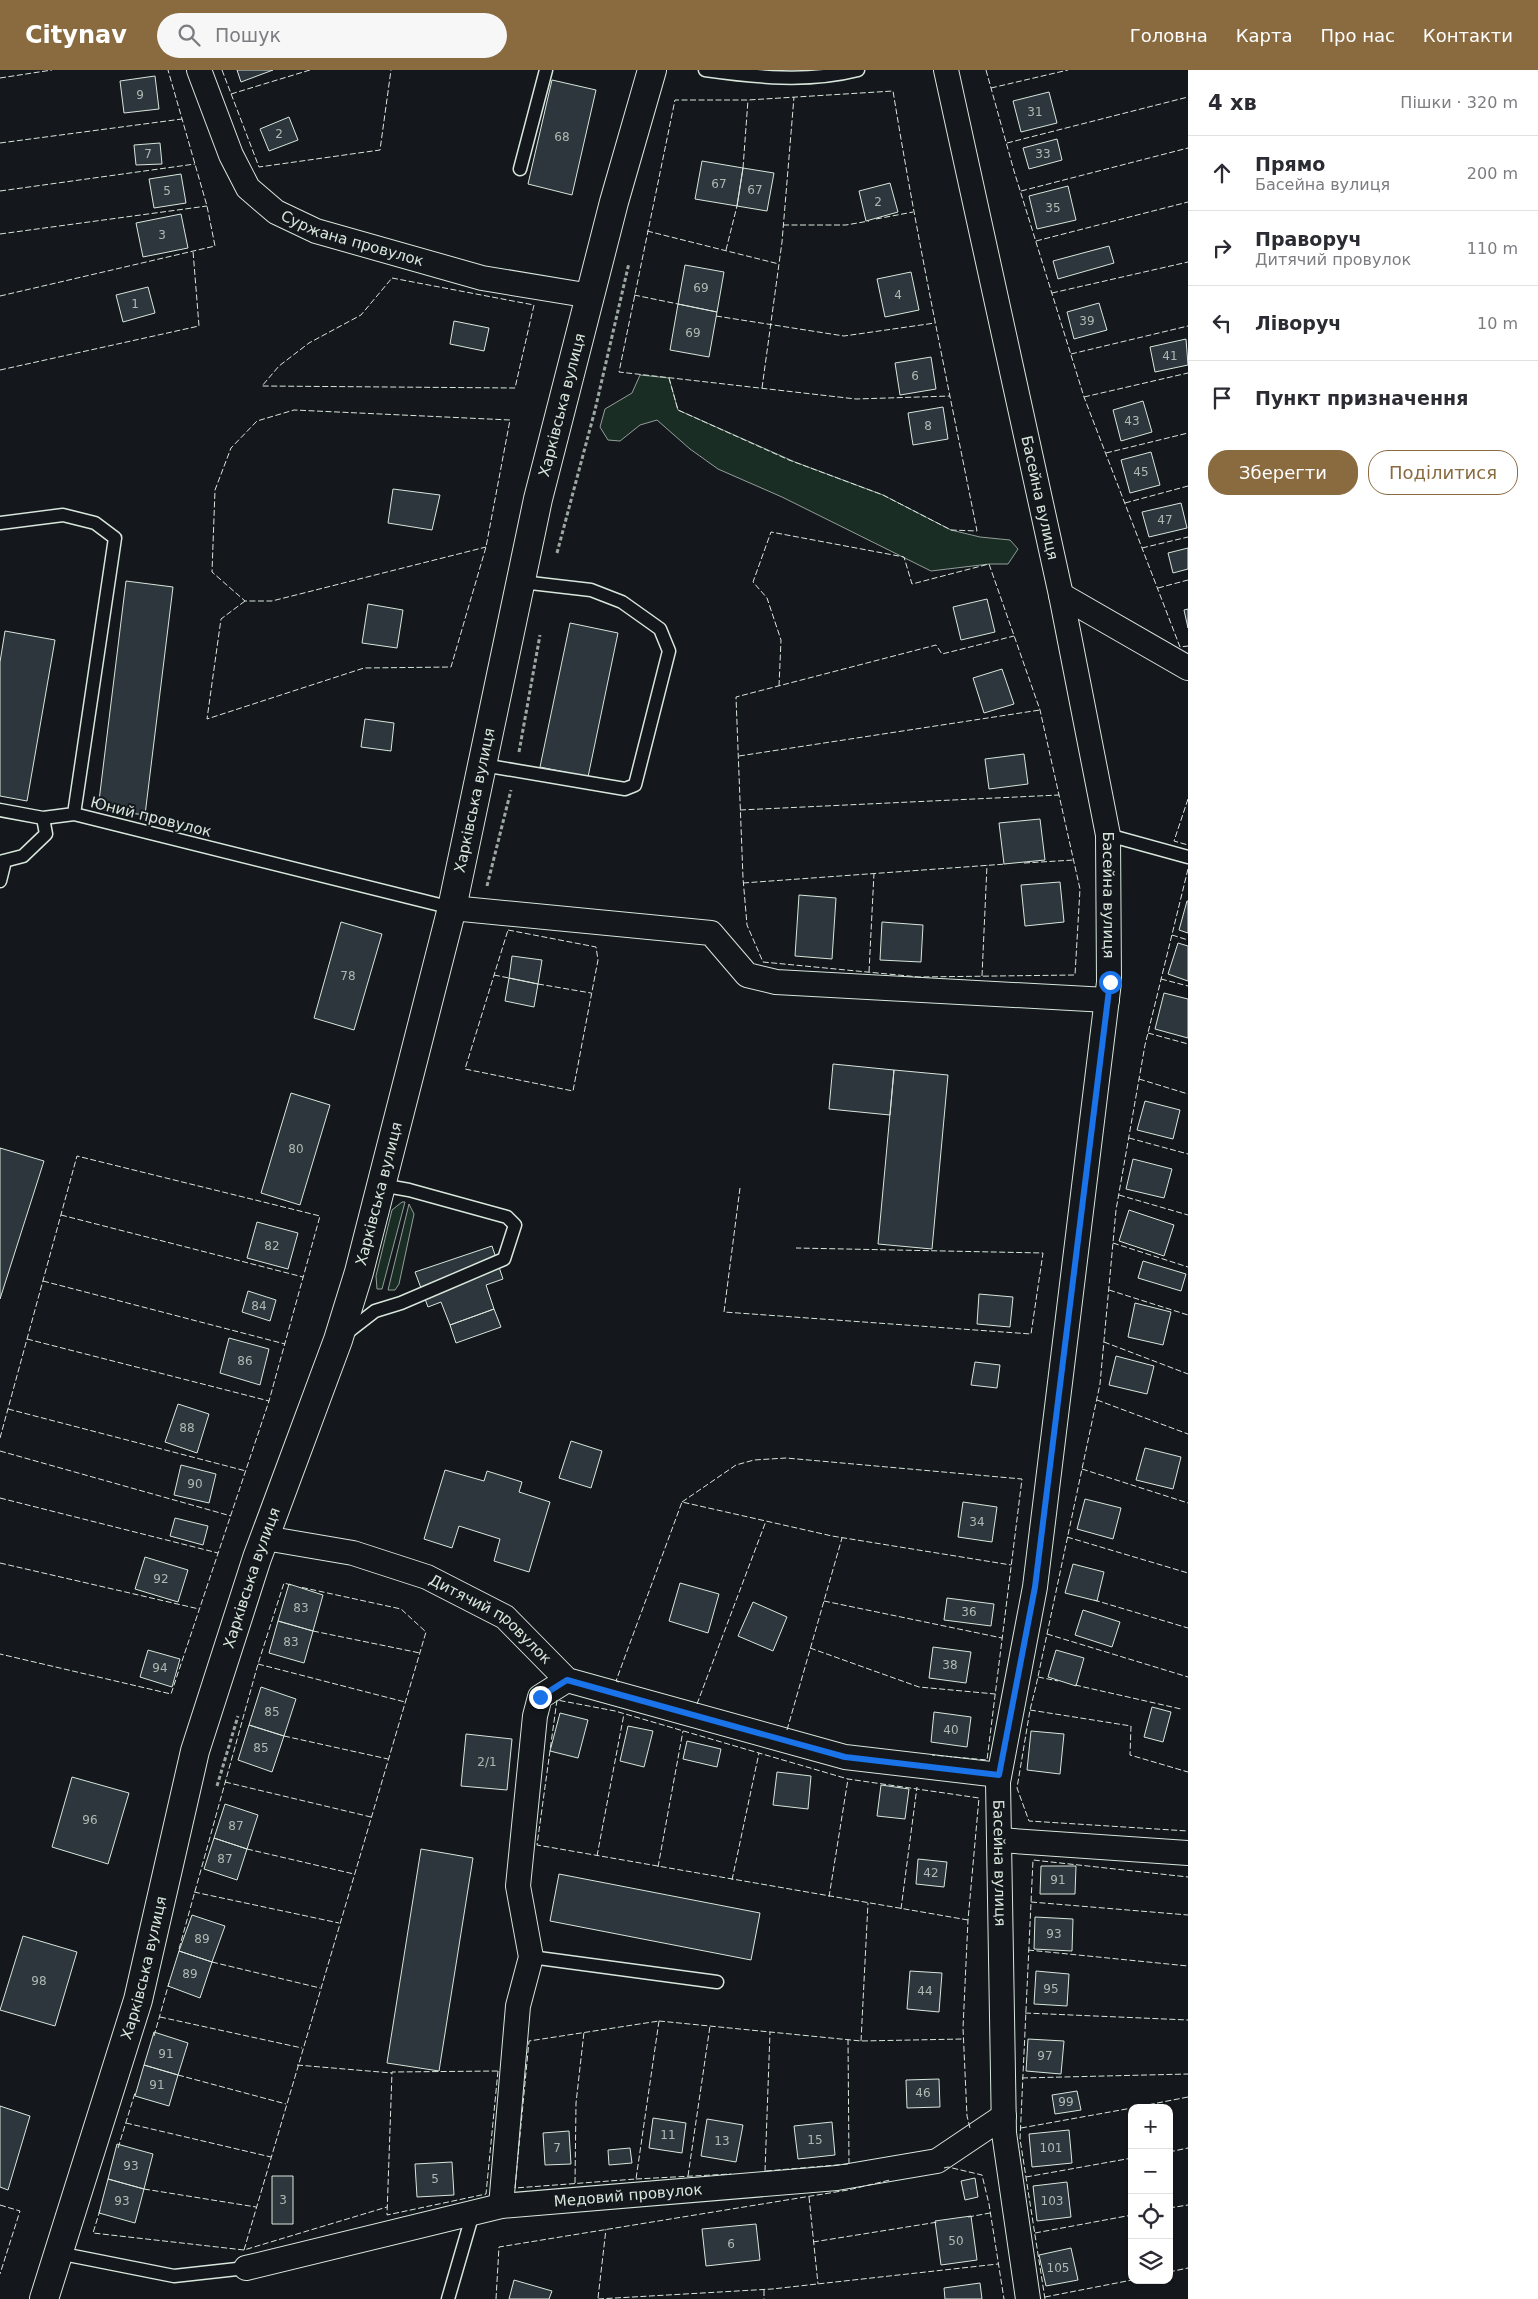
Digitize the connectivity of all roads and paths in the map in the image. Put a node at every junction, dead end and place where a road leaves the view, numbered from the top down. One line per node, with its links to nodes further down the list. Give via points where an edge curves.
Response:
1 (199, 70): 9 (street, Суржана провулок, via 231,155 248,188 276,212 316,231 482,278)
2 (546, 70): 7 (lane)
3 (652, 70): 9 (main road, Харківська вулиця)
4 (705, 70): 5 (lane, via 761,78 835,76)
5 (858, 70)
6 (946, 70): 13 (street, Басейна вулиця)
7 (520, 169)
8 (630, 257): 12 (path)
9 (591, 296): 11 (main road, Харківська вулиця, via 538,498)
10 (0, 523): 17 (lane, Юний провулок, via 63,515 95,523 115,538)
11 (522, 582): 12 (lane); 15 (main road, Харківська вулиця)
12 (548, 586): 15 (lane, via 591,590 622,602 660,629 669,651 635,785 625,789)
13 (1061, 595): 14 (street); 19 (street, Басейна вулиця)
14 (1188, 668)
15 (483, 765): 23 (main road, Харківська вулиця)
16 (0, 810): 18 (lane)
17 (74, 814): 18 (lane); 23 (lane, Юний провулок)
18 (43, 818): 21 (lane, via 46,834 23,856)
19 (1108, 835): 20 (lane); 24 (street, Басейна вулиця, via 1110,982)
20 (1188, 857)
21 (2, 862): 22 (lane)
22 (0, 881)
23 (452, 908): 24 (street, via 711,932 746,975 776,982); 25 (main road, Харківська вулиця)
24 (1107, 1000): 29 (street, Басейна вулиця, via 1035,1587)
25 (381, 1185): 26 (main road, Харківська вулиця); 26 (lane, via 507,1218 515,1225 504,1259 375,1312)
26 (338, 1340): 27 (main road, Харківська вулиця)
27 (265, 1538): 28 (street, Дитячий провулок, via 353,1552 428,1577 505,1617); 37 (main road, Харківська вулиця, via 195,1751 138,2000)
28 (567, 1680): 29 (street, Дитячий провулок, via 845,1757); 32 (street, via 540,1697 535,1716 518,1886)
29 (999, 1775): 30 (street, Басейна вулиця)
30 (999, 1840): 31 (street); 34 (street, Басейна вулиця)
31 (1188, 1853)
32 (531, 1957): 33 (lane); 35 (street, via 518,2006)
33 (717, 1982)
34 (1004, 2116): 35 (street, Медовий провулок, via 937,2161 837,2178); 41 (street, Басейна вулиця)
35 (501, 2206): 36 (street, Медовий провулок)
36 (473, 2213): 38 (street, Медовий провулок); 40 (lane)
37 (58, 2253): 38 (lane, via 174,2276); 39 (main road, Харківська вулиця)
38 (246, 2268)
39 (44, 2299)
40 (448, 2299)
41 (1028, 2299)

